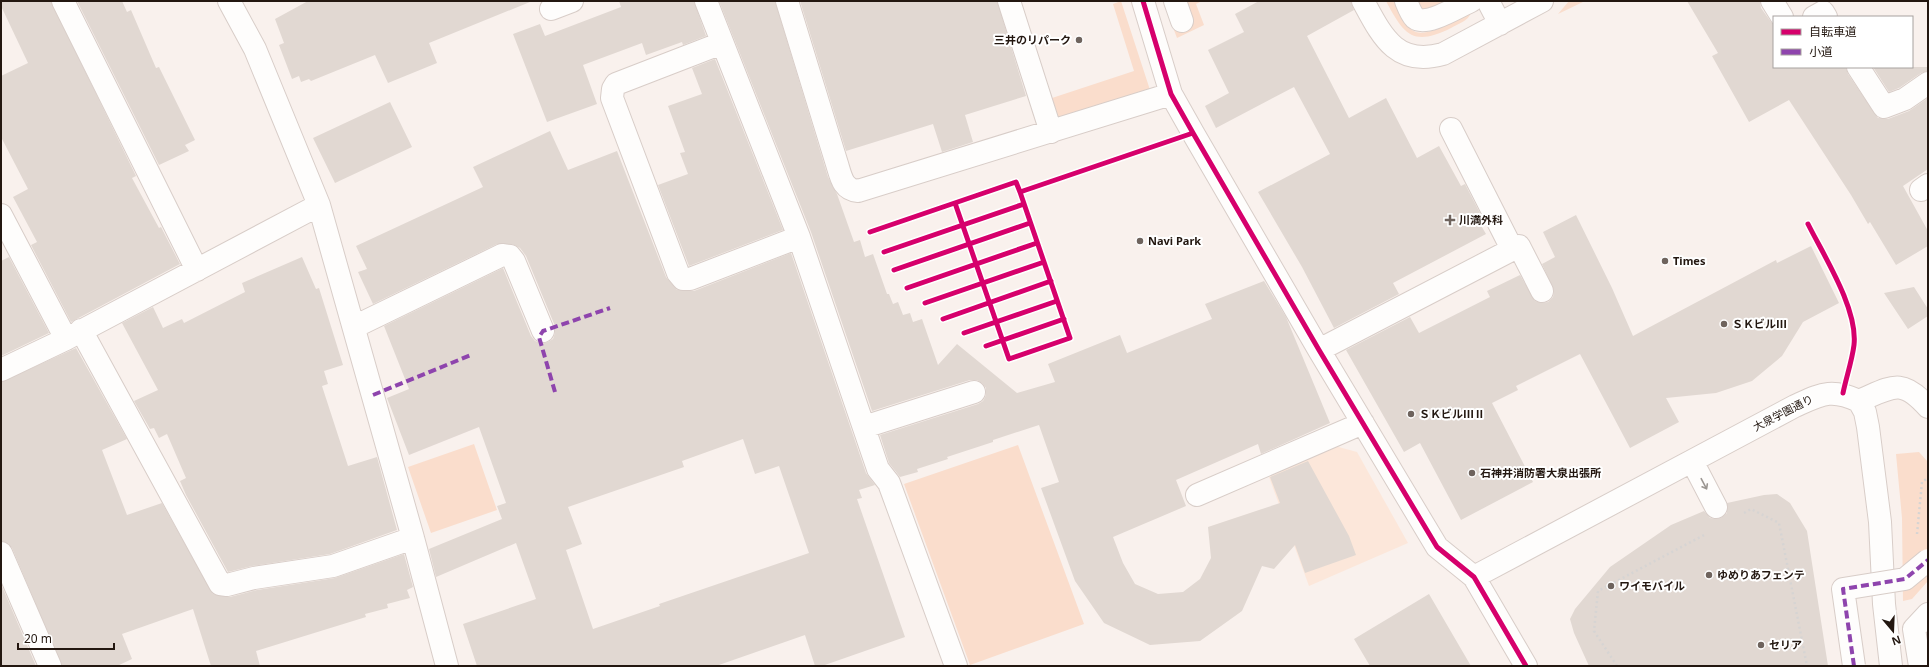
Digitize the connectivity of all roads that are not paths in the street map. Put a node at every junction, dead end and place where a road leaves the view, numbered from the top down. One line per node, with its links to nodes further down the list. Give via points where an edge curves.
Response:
1 (63, 1): 31 (street)
2 (229, 1): 27 (street, via 255,49)
3 (572, 1): 15 (street)
4 (706, 1): 21 (street)
5 (787, 1): 26 (street, via 844,185 851,191)
6 (1010, 1): 26 (street)
7 (1143, 1): 24 (street)
8 (1175, 1): 19 (street)
9 (1363, 1): 20 (street, via 1384,38 1399,50 1416,56 1443,54)
10 (1406, 1): 11 (street, via 1420,21 1430,20)
11 (1471, 1)
12 (1488, 1): 20 (street)
13 (1542, 1): 20 (street)
14 (1772, 1): 16 (street)
15 (551, 9)
16 (1781, 16)
17 (1816, 16): 18 (street, via 1823,12)
18 (1825, 16)
19 (1182, 21)
20 (1500, 24)
21 (722, 43): 29 (street); 29 (street, via 616,84 613,89 612,98 678,273 683,279 690,279)
22 (1859, 68): 23 (street, via 1884,108)
23 (1926, 88)
24 (1171, 94): 26 (street); 36 (street)
25 (1451, 129): 30 (street)
26 (1051, 132)
27 (319, 205): 31 (street); 33 (street)
28 (1, 215): 35 (street)
29 (799, 237): 42 (street)
30 (1512, 249): 32 (street, via 1519,246); 36 (street)
31 (197, 270): 35 (street)
32 (1542, 291)
33 (354, 327): 34 (street, via 502,255 510,256 514,261); 46 (street)
34 (543, 331)
35 (73, 335): 37 (street); 46 (street, via 220,584 227,585 254,578 333,566)
36 (1319, 350): 41 (street)
37 (1, 370)
38 (974, 392): 42 (street)
39 (1859, 401): 40 (street, via 1894,386 1912,391); 43 (street, 大泉学園通り, via 1843,393 1823,393); 57 (street, via 1868,427 1880,522 1884,604)
40 (1928, 407)
41 (1363, 423): 44 (street); 49 (street, via 1437,547)
42 (864, 427): 54 (street, via 878,469 889,482)
43 (1692, 461): 45 (street, one-way to 45); 49 (street, 大泉学園通り)
44 (1197, 494)
45 (1716, 506)
46 (413, 538): 53 (street)
47 (1, 553): 52 (street)
48 (1928, 560): 56 (street, bridge, via 1905,579 1843,589)
49 (1474, 577): 55 (street)
50 (1921, 621): 51 (street); 58 (street)
51 (1928, 646)
52 (50, 666)
53 (447, 666)
54 (956, 666)
55 (1526, 666)
56 (1854, 666)
57 (1891, 666)
58 (1920, 666)

